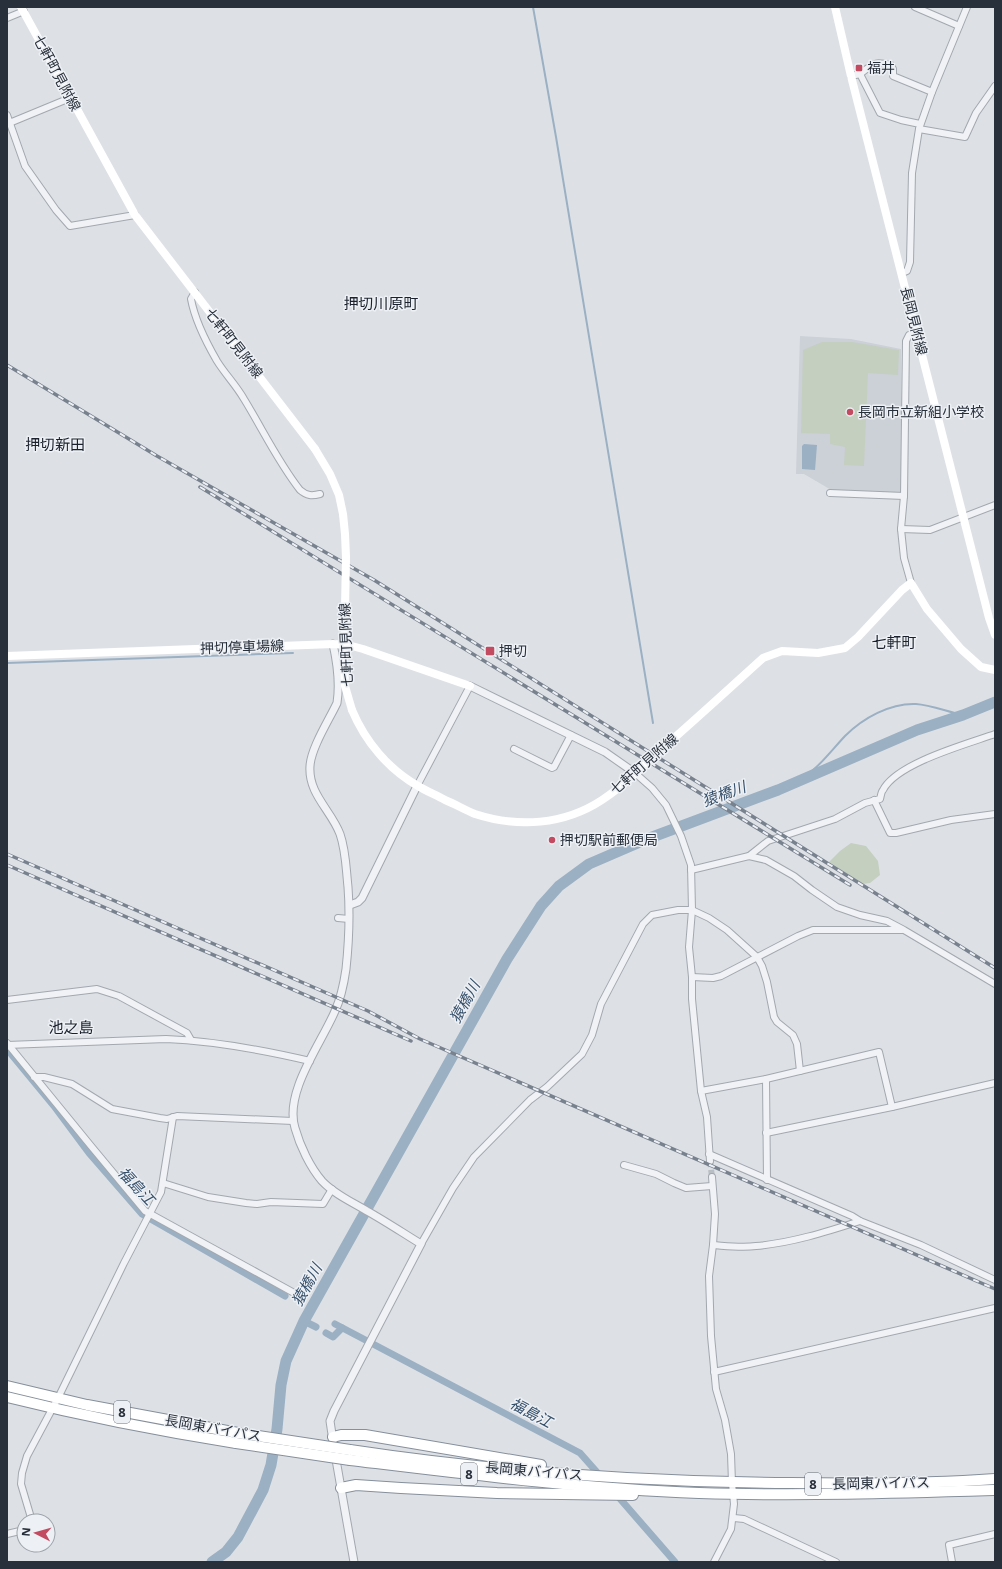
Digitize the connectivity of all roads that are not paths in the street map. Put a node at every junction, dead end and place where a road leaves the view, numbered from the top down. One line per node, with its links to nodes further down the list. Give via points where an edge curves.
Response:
1 (835, 7): 8 (main road, 長岡見附線)
2 (915, 7): 6 (street)
3 (967, 7): 6 (street)
4 (23, 9): 5 (street); 11 (main road, 七軒町見附線)
5 (7, 18)
6 (959, 26): 10 (street)
7 (860, 74): 8 (street); 10 (street, via 878,62 891,65 893,76); 14 (street, via 880,113)
8 (851, 76): 16 (main road, 長岡見附線)
9 (995, 86): 14 (street, via 976,113 965,137)
10 (932, 92): 14 (street)
11 (70, 98): 13 (street); 15 (main road, 七軒町見附線)
12 (7, 116): 13 (street)
13 (9, 124): 15 (street, via 25,166 70,226)
14 (920, 126): 16 (street, via 912,174 910,262 907,271)
15 (135, 215): 17 (main road, 七軒町見附線)
16 (902, 274): 18 (main road, 長岡見附線)
17 (195, 292): 20 (street, via 191,299 193,311 204,337 217,361 243,397 276,457 300,490 312,496); 35 (main road, 七軒町見附線, bridge, via 315,449 330,474 339,495 345,534 345,686 352,710 364,735 393,769)
18 (917, 332): 21 (street, via 908,335 906,341); 23 (main road, 長岡見附線)
19 (830, 493): 21 (street)
20 (320, 494)
21 (904, 496): 24 (street)
22 (995, 505): 23 (street)
23 (964, 517): 24 (street, via 930,530); 26 (main road, 長岡見附線)
24 (901, 529): 25 (street, via 904,558)
25 (911, 583): 29 (main road, via 927,609 961,649 981,667); 34 (main road, 七軒町見附線, via 845,648 818,653 782,651 763,658)
26 (995, 635)
27 (333, 644): 28 (main road, 押切停車場線); 30 (main road, 押切停車場線, via 363,649); 40 (street, via 336,656 337,703 311,759 310,777 319,801 340,834 347,868)
28 (7, 656)
29 (995, 670)
30 (470, 686): 32 (street); 35 (street)
31 (995, 734): 36 (street, via 931,756 892,778 883,789 880,799)
32 (571, 735): 33 (street, via 552,768); 34 (street, via 605,752)
33 (514, 749)
34 (635, 773): 35 (main road, 七軒町見附線, via 603,800 579,812 554,820 528,823 505,821 473,813); 39 (street, via 666,804 688,855)
35 (417, 786): 40 (street, via 362,898)
36 (874, 800): 37 (street, via 890,833); 38 (street, via 834,819 768,841)
37 (995, 814)
38 (749, 856): 39 (street); 44 (street, via 766,860 794,876 838,907 887,921)
39 (691, 870): 41 (street)
40 (350, 905): 43 (street)
41 (692, 910): 45 (street, via 727,930); 46 (street); 71 (street, via 652,915 642,924 602,1004 592,1035 582,1054 530,1100 474,1157)
42 (338, 918): 43 (street)
43 (349, 919): 51 (street, via 346,970 340,998)
44 (904, 930): 45 (street, via 813,930); 47 (street)
45 (757, 957): 46 (street, via 721,976); 52 (street, via 767,982 774,1017 795,1040)
46 (692, 977): 56 (street)
47 (995, 984)
48 (7, 1000): 49 (street, via 97,989 107,991 187,1033)
49 (190, 1040): 50 (street); 51 (street)
50 (8, 1044): 53 (street)
51 (310, 1060): 59 (street, via 296,1092)
52 (800, 1071): 54 (street); 57 (street, via 879,1052)
53 (34, 1076): 58 (street, via 72,1084 112,1109 167,1119); 69 (street)
54 (766, 1079): 56 (street); 60 (street)
55 (995, 1083): 57 (street)
56 (701, 1091): 61 (street, via 707,1117)
57 (892, 1107): 60 (street)
58 (172, 1117): 59 (street); 66 (street)
59 (293, 1121): 68 (street, via 313,1168)
60 (766, 1133): 65 (street)
61 (709, 1154): 62 (street); 65 (street)
62 (710, 1161)
63 (624, 1165): 67 (street, via 656,1174 686,1188)
64 (712, 1177): 67 (street)
65 (767, 1180): 70 (street)
66 (164, 1183): 68 (street, via 208,1198 257,1204 323,1204); 69 (street)
67 (712, 1186): 72 (street, via 715,1214)
68 (332, 1189): 71 (street)
69 (150, 1214): 74 (street); 79 (street)
70 (860, 1221): 72 (street, via 824,1233 768,1245); 73 (street)
71 (421, 1244): 81 (street, via 334,1411 330,1421)
72 (713, 1246): 76 (street, via 708,1292)
73 (995, 1280)
74 (296, 1294)
75 (995, 1308): 76 (street)
76 (714, 1372): 85 (street, via 731,1454)
77 (7, 1386): 79 (highway, 長岡東バイパス / 8)
78 (7, 1397): 80 (highway, 長岡東バイパス / 8)
79 (58, 1398): 80 (street); 82 (highway, 長岡東バイパス / 8, bridge)
80 (51, 1408): 82 (highway, 長岡東バイパス / 8, bridge, via 236,1444); 90 (street, via 27,1456 22,1473 21,1484)
81 (333, 1437): 83 (highway, via 365,1435); 86 (street)
82 (350, 1455): 83 (highway, 長岡東バイパス / 8); 88 (highway, 長岡東バイパス / 8, via 476,1475)
83 (577, 1472): 85 (highway, 長岡東バイパス / 8)
84 (995, 1479): 85 (highway, 長岡東バイパス / 8, via 908,1484)
85 (732, 1483): 89 (street)
86 (341, 1488): 88 (highway, via 356,1485 489,1492); 93 (street)
87 (995, 1490): 89 (highway, 長岡東バイパス / 8, via 862,1494)
88 (643, 1493): 89 (highway, 長岡東バイパス / 8)
89 (734, 1493): 91 (street)
90 (30, 1513)
91 (734, 1518): 94 (street); 95 (street, via 744,1519)
92 (995, 1534): 96 (street, via 949,1545)
93 (354, 1562)
94 (714, 1562)
95 (836, 1562)
96 (952, 1562)

